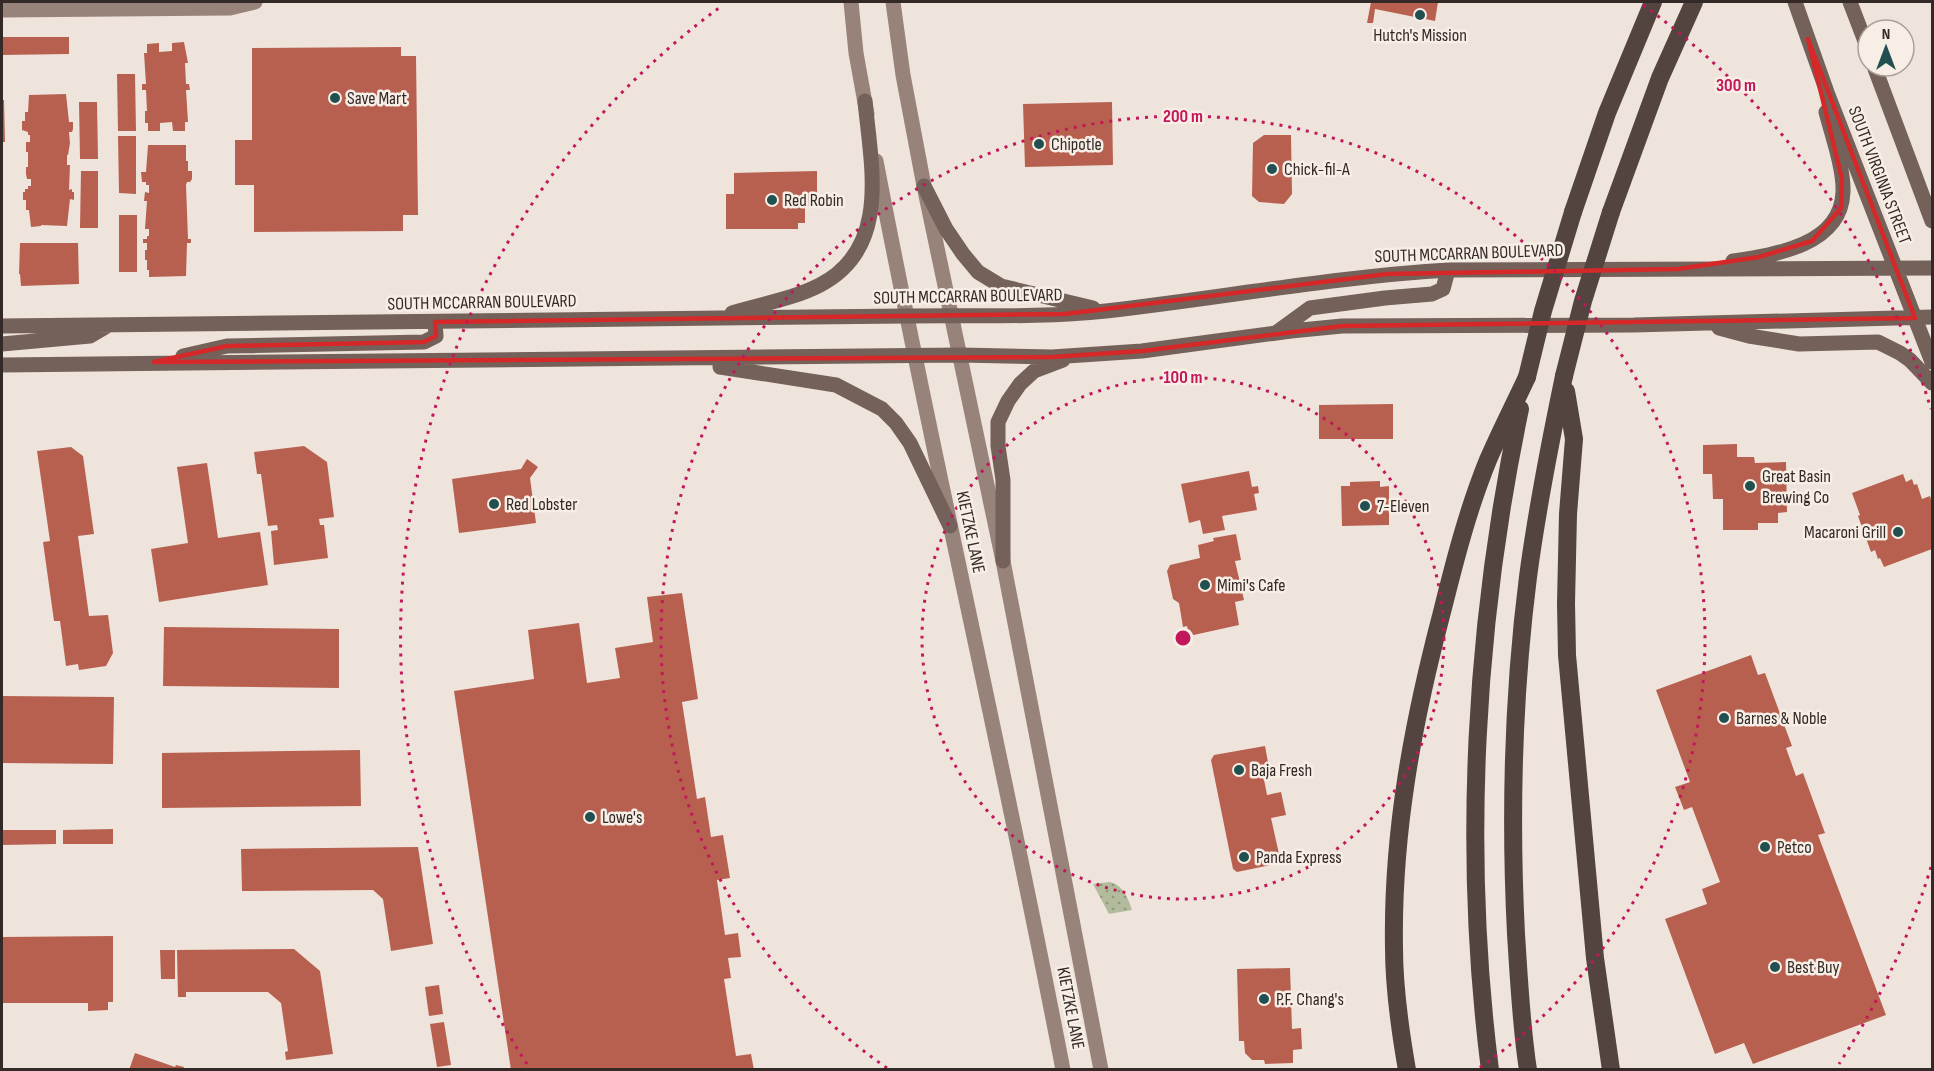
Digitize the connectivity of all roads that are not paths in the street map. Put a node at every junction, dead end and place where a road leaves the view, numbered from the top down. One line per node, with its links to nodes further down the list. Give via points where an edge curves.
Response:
1 (255, 2): 8 (main road, via 230,8)
2 (851, 2): 12 (main road, KIETZKE LANE)
3 (893, 2): 13 (main road, KIETZKE LANE)
4 (1653, 2): 39 (highway, bridge, via 1572,212)
5 (1694, 2): 38 (highway, bridge, via 1660,78 1611,212)
6 (1795, 2): 10 (main road, SOUTH VIRGINIA STREET)
7 (1850, 2): 9 (main road)
8 (2, 10)
9 (1856, 18)
10 (1808, 39): 15 (main road, SOUTH VIRGINIA STREET); 18 (main road, via 1842,179 1841,208 1812,241 1759,257)
11 (1879, 78): 14 (main road, SOUTH VIRGINIA STREET)
12 (865, 101): 20 (main road, KIETZKE LANE); 24 (main road, via 872,176 870,216 866,235 854,257 835,276 797,295)
13 (924, 186): 19 (main road, via 946,229 978,272 1001,286); 21 (main road, KIETZKE LANE)
14 (1932, 220)
15 (1895, 268): 16 (main road, SOUTH MCCARRAN BOULEVARD); 18 (main road, SOUTH MCCARRAN BOULEVARD); 23 (main road, SOUTH VIRGINIA STREET)
16 (1932, 268)
17 (1448, 270): 18 (main road, SOUTH MCCARRAN BOULEVARD); 19 (main road, SOUTH MCCARRAN BOULEVARD, via 1312,282); 29 (main road, via 1443,289 1432,294 1310,308)
18 (1678, 270)
19 (1105, 311): 21 (main road, SOUTH MCCARRAN BOULEVARD)
20 (906, 316): 21 (main road, SOUTH MCCARRAN BOULEVARD); 24 (main road, SOUTH MCCARRAN BOULEVARD); 33 (main road, KIETZKE LANE)
21 (950, 316): 31 (main road, KIETZKE LANE)
22 (1932, 317): 23 (main road)
23 (1915, 318): 26 (main road); 36 (main road, SOUTH VIRGINIA STREET)
24 (711, 319): 25 (main road, SOUTH MCCARRAN BOULEVARD)
25 (435, 322): 27 (main road, SOUTH MCCARRAN BOULEVARD); 35 (main road, via 436,336 424,342 227,346)
26 (1701, 323): 29 (main road, via 1389,324); 40 (main road, via 1799,345 1878,342 1910,360)
27 (110, 325): 28 (main road, SOUTH MCCARRAN BOULEVARD); 30 (main road, via 90,336)
28 (2, 326)
29 (1277, 332): 32 (main road, via 1180,347)
30 (2, 344)
31 (961, 356): 32 (main road); 33 (main road); 42 (main road, KIETZKE LANE)
32 (1076, 356): 42 (main road, via 1034,371 1008,401 998,422)
33 (914, 357): 34 (main road); 41 (main road, KIETZKE LANE)
34 (654, 359): 35 (main road); 41 (main road, via 836,385 882,409 910,443)
35 (154, 362): 37 (main road)
36 (1932, 362)
37 (2, 365)
38 (1564, 376): 47 (highway, via 1528,579 1516,712 1514,896); 48 (highway, via 1574,440 1568,514 1567,655 1595,958)
39 (1527, 378): 45 (highway, via 1488,460 1463,529 1419,704 1405,781 1397,852 1394,948); 46 (highway, via 1494,562 1477,749 1477,914)
40 (1932, 383)
41 (950, 526): 43 (main road, KIETZKE LANE)
42 (1003, 561): 44 (main road, KIETZKE LANE)
43 (1063, 1070)
44 (1101, 1070)
45 (1407, 1070)
46 (1490, 1070)
47 (1528, 1070)
48 (1611, 1070)

